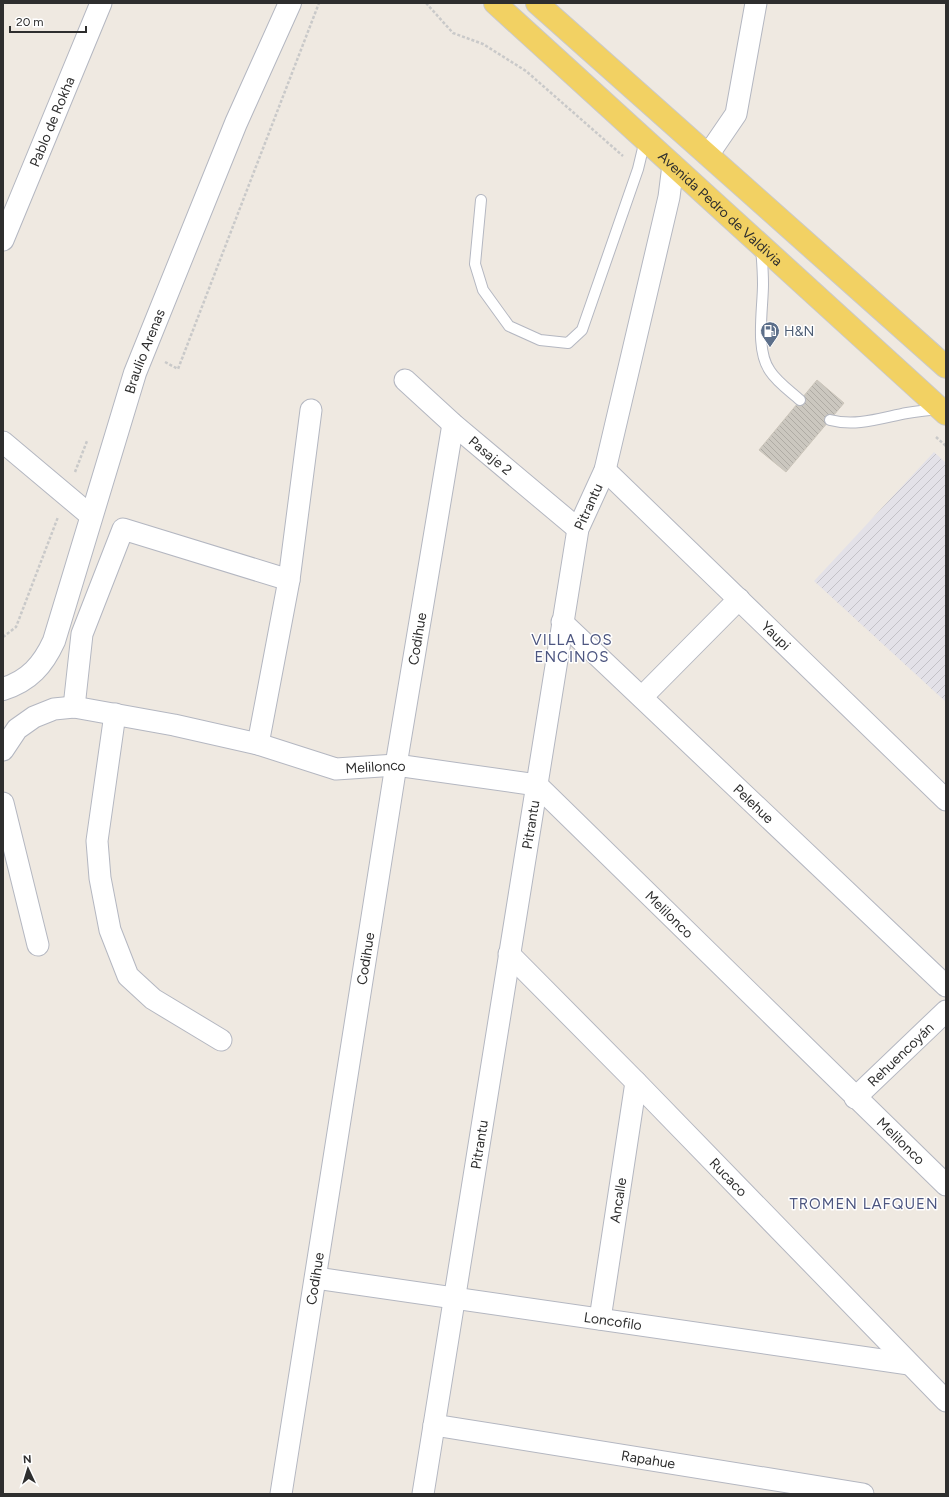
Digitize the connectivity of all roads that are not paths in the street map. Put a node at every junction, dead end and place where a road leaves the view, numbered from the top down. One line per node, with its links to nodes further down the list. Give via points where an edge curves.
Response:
1 (101, 3): 10 (street, Pablo de Rokha)
2 (290, 3): 21 (street, Braulio Arenas, via 236,123 135,373)
3 (495, 3): 6 (main road, Avenida Pedro de Valdivia)
4 (537, 3): 7 (main road)
5 (756, 3): 7 (street, via 736,114)
6 (645, 139): 8 (main road, Avenida Pedro de Valdivia); 9 (lane, via 638,169 582,330 568,342 540,340 509,326 483,290 475,264)
7 (708, 155): 12 (main road)
8 (673, 165): 11 (main road, Avenida Pedro de Valdivia); 20 (street, Pitrantu, via 669,197)
9 (481, 200)
10 (5, 226)
11 (761, 245): 14 (lane, via 761,346 764,358 777,380); 16 (main road, Avenida Pedro de Valdivia)
12 (946, 367)
13 (405, 380): 18 (street, Pasaje 2)
14 (800, 400)
15 (311, 410): 23 (street)
16 (943, 411): 17 (lane, via 909,412 860,423)
17 (830, 420)
18 (453, 424): 22 (street, Pasaje 2); 32 (street, Codihue)
19 (3, 442): 21 (street)
20 (606, 470): 22 (street, Pitrantu); 24 (street, Yaupi)
21 (91, 516): 26 (street, Braulio Arenas, via 48,654 31,675)
22 (578, 529): 25 (street, Pitrantu)
23 (289, 580): 28 (street, via 123,529 82,634); 30 (street)
24 (739, 599): 27 (street); 34 (street, Yaupi)
25 (562, 622): 27 (street, Pelehue); 33 (street, Pitrantu)
26 (3, 689)
27 (642, 697): 38 (street, Pelehue)
28 (74, 707): 29 (street); 31 (street, via 54,709 34,717 17,729)
29 (114, 714): 30 (street); 40 (street, via 97,841 100,878 110,930 128,976 153,999)
30 (258, 744): 32 (street, Melilonco, via 336,770)
31 (3, 750)
32 (396, 765): 33 (street, Melilonco); 44 (street, Codihue)
33 (537, 785): 37 (street, Pitrantu); 42 (street, Melilonco)
34 (946, 800)
35 (3, 803): 36 (street)
36 (38, 945)
37 (509, 954): 41 (street, Rucaco); 45 (street, Pitrantu)
38 (946, 986)
39 (946, 1011): 42 (street, Rehuencoyán)
40 (221, 1040)
41 (636, 1082): 46 (street, Ancalle); 47 (street, Rucaco)
42 (855, 1098): 43 (street, Melilonco)
43 (946, 1185)
44 (316, 1278): 45 (street, Loncofilo); 50 (street, Codihue)
45 (455, 1298): 46 (street, Loncofilo); 49 (street, Pitrantu)
46 (600, 1319): 47 (street, Loncofilo)
47 (909, 1364): 48 (street, Rucaco)
48 (946, 1400)
49 (434, 1425): 51 (street, Pitrantu); 52 (street, Rapahue)
50 (281, 1494)
51 (424, 1494)
52 (863, 1494)

